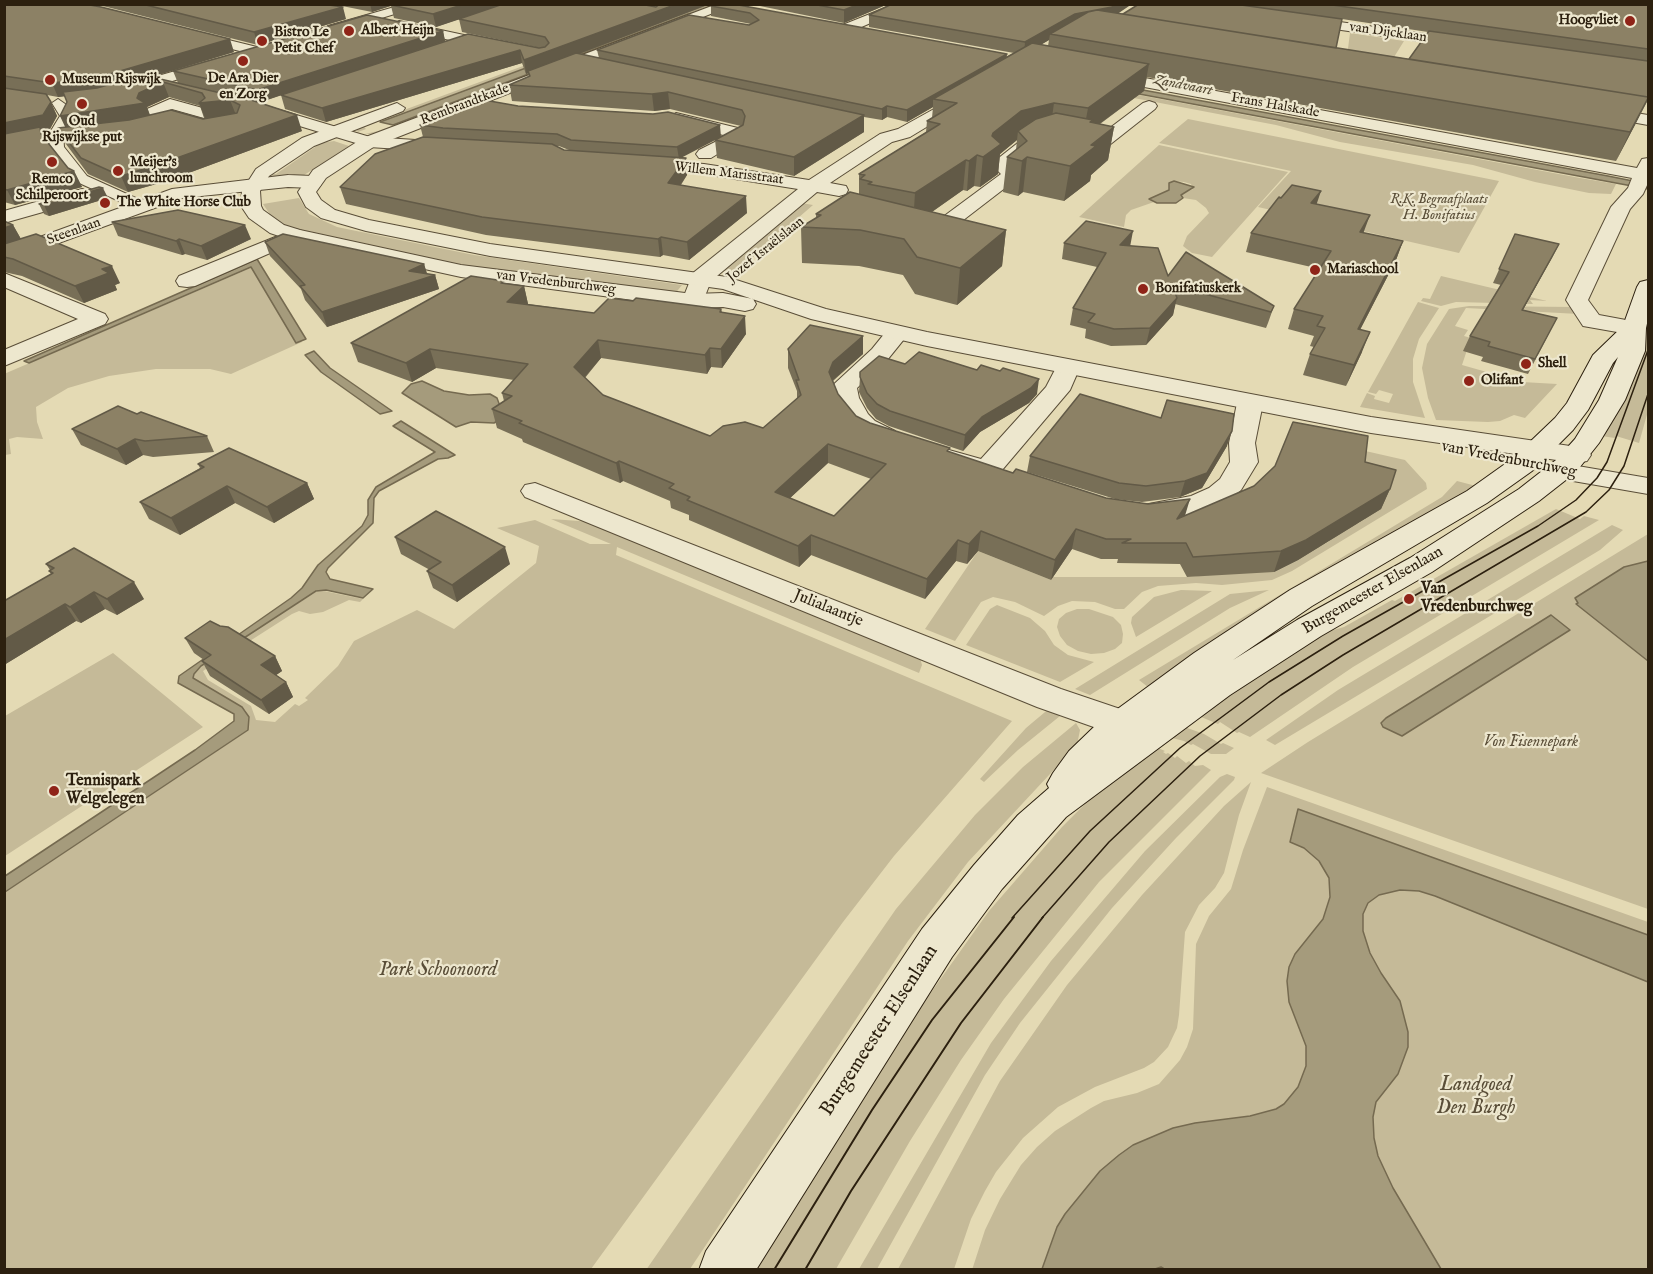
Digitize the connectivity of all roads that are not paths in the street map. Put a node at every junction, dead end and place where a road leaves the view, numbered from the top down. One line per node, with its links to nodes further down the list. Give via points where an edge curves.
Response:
1 (421, 4): 7 (street)
2 (908, 4): 14 (street, via 840,28)
3 (1312, 4): 8 (street)
4 (718, 11): 10 (street); 23 (street, Rembrandtkade)
5 (346, 12): 7 (street)
6 (1283, 18): 8 (street, van Dijcklaan)
7 (369, 19): 13 (street); 15 (street)
8 (1306, 22): 17 (street, van Dijcklaan)
9 (467, 24): 13 (street)
10 (724, 24)
11 (1455, 28): 17 (street)
12 (176, 31): 21 (street)
13 (436, 33): 16 (street)
14 (868, 33)
15 (315, 34)
16 (470, 40): 20 (street); 22 (street)
17 (1447, 41): 19 (street, van Dijcklaan)
18 (274, 46): 21 (street)
19 (1480, 46)
20 (512, 49)
21 (256, 51): 27 (street, via 143,85)
22 (437, 51)
23 (577, 62): 24 (street); 30 (street, Rembrandtkade)
24 (609, 69)
25 (1085, 72): 55 (street, Frans Halskade)
26 (980, 88): 47 (street, Jozef Israëlslaan)
27 (183, 91)
28 (53, 102): 48 (street, via 73,110)
29 (284, 102): 38 (street)
30 (474, 102): 35 (street); 51 (street, Rembrandtkade)
31 (1126, 102): 34 (street)
32 (241, 104): 38 (street)
33 (409, 104): 46 (street, Rembrandtkade)
34 (1149, 106): 37 (street); 50 (street, via 1097,146 1068,140)
35 (502, 107)
36 (1573, 107): 41 (street)
37 (1167, 109)
38 (266, 111): 42 (street); 46 (street)
39 (661, 117): 54 (street, via 736,133 736,137)
40 (180, 119): 42 (street, via 208,126); 42 (street, via 153,112 170,104); 44 (street)
41 (1648, 120)
42 (236, 122)
43 (872, 125): 47 (street)
44 (146, 127)
45 (1022, 130): 50 (street)
46 (332, 132): 51 (street); 58 (street, Rembrandtkade, via 308,142 262,172)
47 (904, 134): 57 (street, Jozef Israëlslaan, via 885,138); 60 (street, Jozef Israëlslaan, via 905,142)
48 (52, 137): 49 (street); 59 (street, via 82,179)
49 (72, 137)
50 (1038, 141): 64 (street, via 1000,164 1012,174 933,234)
51 (369, 142): 52 (street); 56 (street, Rembrandtkade, via 319,174)
52 (463, 148)
53 (625, 163): 54 (street, Willem Marisstraat)
54 (682, 167): 57 (street, Willem Marisstraat)
55 (1643, 176): 75 (street, via 1621,207 1578,298 1591,321)
56 (313, 182): 58 (street, Steenlaan); 68 (street, van Vredenburchweg, via 307,192 313,203 328,214 366,225 490,250)
57 (814, 185): 60 (street, Willem Marisstraat); 68 (street, Jozef Israëlslaan)
58 (252, 187): 62 (street, Steenlaan); 65 (street, van Vredenburchweg, via 251,206 263,221)
59 (102, 189): 62 (street); 63 (street)
60 (839, 190): 61 (street, Jozef Israëlslaan)
61 (823, 204)
62 (144, 207): 66 (street, Steenlaan)
63 (4, 217)
64 (892, 230)
65 (296, 235): 70 (street); 73 (street, van Vredenburchweg, via 461,271)
66 (4, 257)
67 (745, 268): 71 (street, Jozef Israëlslaan)
68 (701, 278): 71 (street, van Vredenburchweg); 73 (street, Jozef Israëlslaan)
69 (4, 279): 77 (street, via 96,319)
70 (187, 281)
71 (727, 283): 73 (street, Jozef Israëlslaan); 74 (street, van Vredenburchweg)
72 (1648, 287): 75 (street, Burgemeester Elsenlaan)
73 (693, 301): 74 (street, van Vredenburchweg, via 723,300)
74 (819, 314): 76 (street, van Vredenburchweg)
75 (1634, 328): 80 (street, Burgemeester Elsenlaan, via 1602,360); 80 (street, Burgemeester Elsenlaan, via 1633,351 1601,422)
76 (897, 333): 78 (street, van Vredenburchweg); 78 (street, via 880,354 846,383 844,392 853,412 866,427 998,474 1057,390)
77 (4, 359)
78 (1068, 367): 79 (street, van Vredenburchweg)
79 (1250, 403): 80 (street, van Vredenburchweg, via 1371,425 1468,455); 84 (street, via 1242,443 1244,462 1227,489 1209,500 1185,507 1154,512)
80 (1550, 460): 81 (street, van Vredenburchweg); 82 (street, van Vredenburchweg); 85 (street, Burgemeester Elsenlaan, via 1487,491 1301,598); 86 (street, Burgemeester Elsenlaan, via 1529,495 1421,565 1239,672)
81 (1648, 472)
82 (1648, 486)
83 (535, 491): 85 (street, Julialaantje)
84 (1119, 511)
85 (1122, 724): 86 (street, Burgemeester Elsenlaan, via 1082,761)
86 (1052, 806): 87 (street, Burgemeester Elsenlaan, via 988,877 938,943)
87 (725, 1269)

